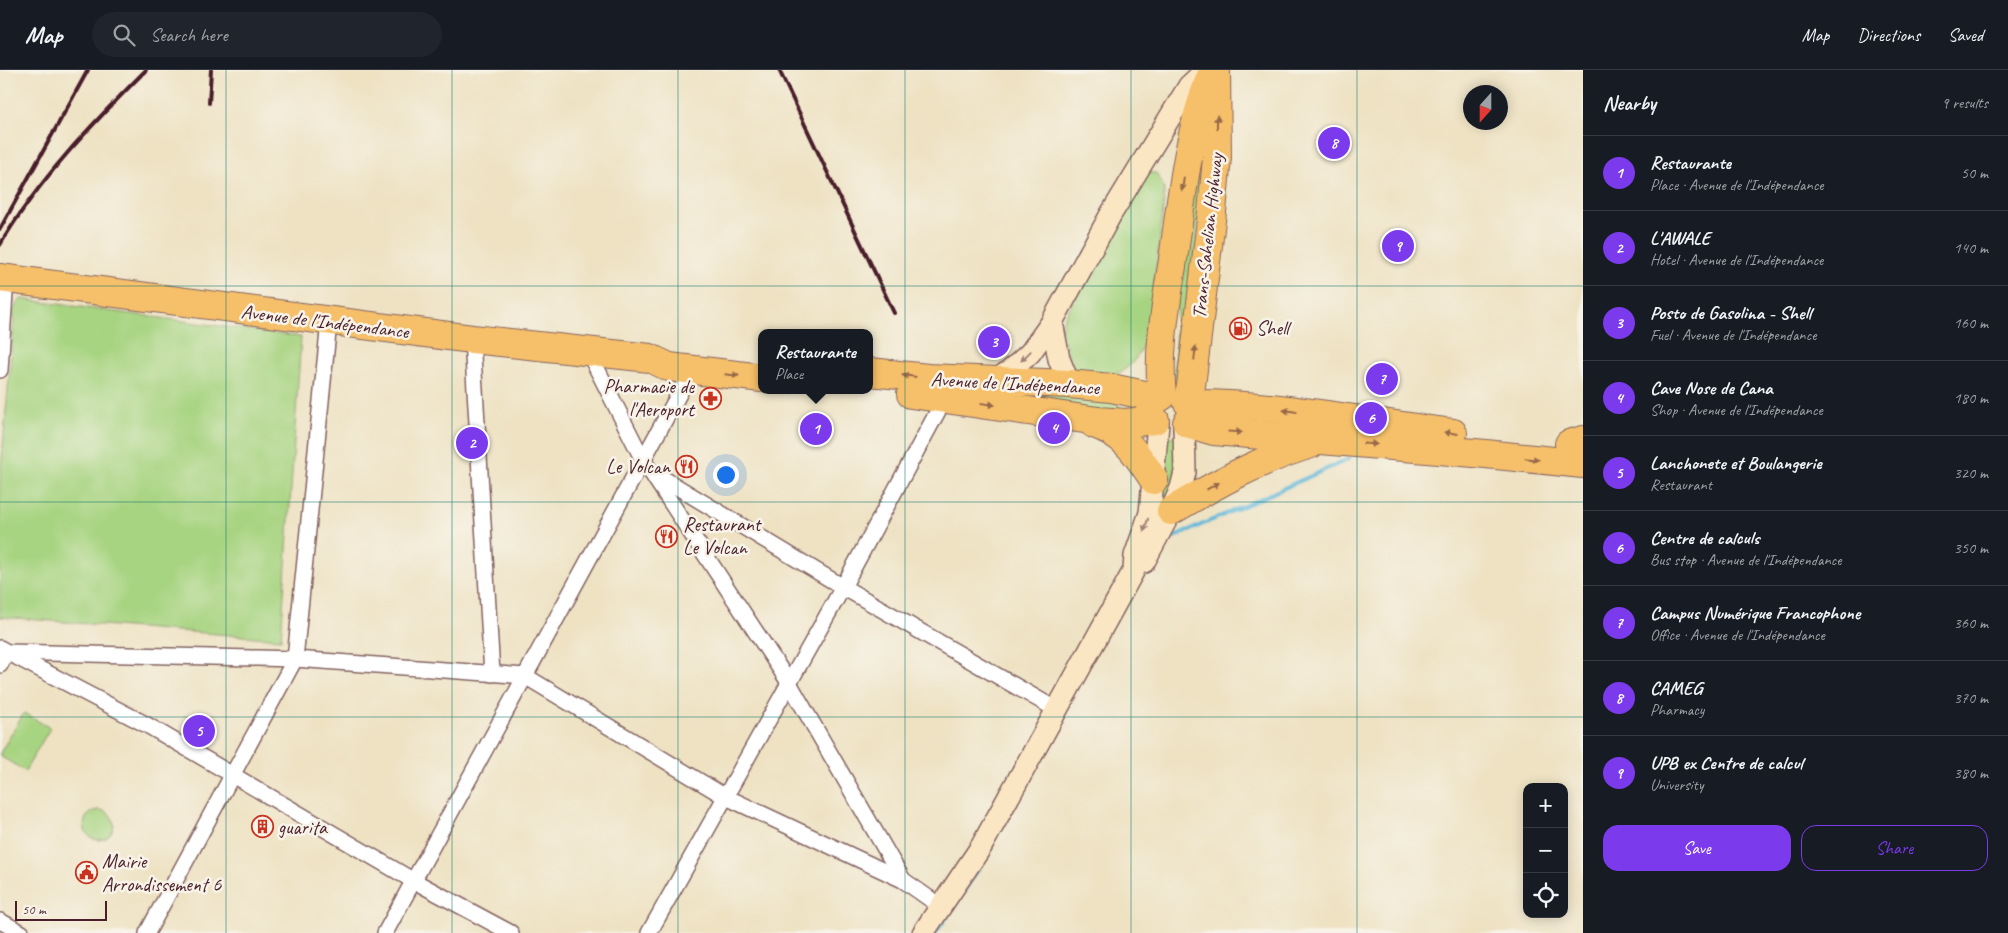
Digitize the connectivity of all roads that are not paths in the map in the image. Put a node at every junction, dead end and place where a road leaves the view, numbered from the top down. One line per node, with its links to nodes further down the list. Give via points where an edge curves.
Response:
1 (1206, 70): 5 (main road, via 1189,86 1111,214)
2 (1215, 70): 19 (highway, Trans-Sahelian Highway, via 1217,157 1191,386)
3 (3, 278): 4 (highway, Avenue de l'Indépendance); 8 (street)
4 (329, 322): 6 (highway, Avenue de l'Indépendance); 29 (street)
5 (1052, 322): 15 (main road, one-way to 15, via 1024,359); 16 (main road, via 1059,359)
6 (472, 339): 7 (highway, Avenue de l'Indépendance); 30 (street)
7 (588, 351): 9 (highway, Avenue de l'Indépendance); 23 (street)
8 (1, 354): 11 (street)
9 (650, 358): 10 (highway, Avenue de l'Indépendance, via 668,350); 12 (highway, Avenue de l'Indépendance, via 669,367)
10 (758, 359)
11 (0, 370)
12 (692, 370): 14 (highway, Avenue de l'Indépendance, one-way to 14); 23 (street)
13 (873, 372): 15 (highway, Avenue de l'Indépendance, one-way to 13)
14 (758, 378)
15 (992, 382): 16 (highway, Avenue de l'Indépendance)
16 (1069, 384): 19 (highway, Avenue de l'Indépendance, via 1111,388)
17 (873, 390): 18 (highway, Avenue de l'Indépendance)
18 (945, 398): 20 (highway, Avenue de l'Indépendance, one-way to 20); 27 (street)
19 (1173, 411): 20 (highway, Avenue de l'Indépendance, via 1126,423); 21 (highway, Avenue de l'Indépendance, one-way to 21, via 1214,431); 22 (highway, Avenue de l'Indépendance, one-way to 19, via 1260,407 1218,404); 24 (main road, via 1156,432); 25 (main road, via 1185,472)
20 (1078, 418): 24 (highway, via 1105,428 1128,442)
21 (1322, 440): 22 (highway, Avenue de l'Indépendance, one-way to 22, via 1486,454); 25 (highway, one-way to 21, via 1237,473)
22 (1579, 449)
23 (647, 466): 27 (street); 31 (street); 32 (street)
24 (1154, 480): 26 (main road, one-way to 26, via 1150,513 1135,556)
25 (1171, 511): 26 (main road, via 1146,561)
26 (1134, 570): 33 (main road)
27 (842, 587): 32 (street); 33 (street)
28 (2, 655): 29 (street); 34 (street, via 147,725)
29 (295, 659): 30 (street); 34 (street)
30 (492, 674): 31 (street)
31 (525, 676): 35 (street); 37 (street)
32 (788, 681): 35 (street); 36 (street)
33 (1057, 710): 38 (main road, via 967,870)
34 (232, 775): 37 (street); 41 (street)
35 (724, 796): 36 (street); 44 (street)
36 (903, 880): 38 (street)
37 (414, 881): 42 (street); 43 (street)
38 (940, 906): 45 (main road)
39 (0, 921): 40 (street)
40 (22, 933)
41 (147, 933)
42 (385, 933)
43 (511, 933)
44 (649, 933)
45 (923, 933)

